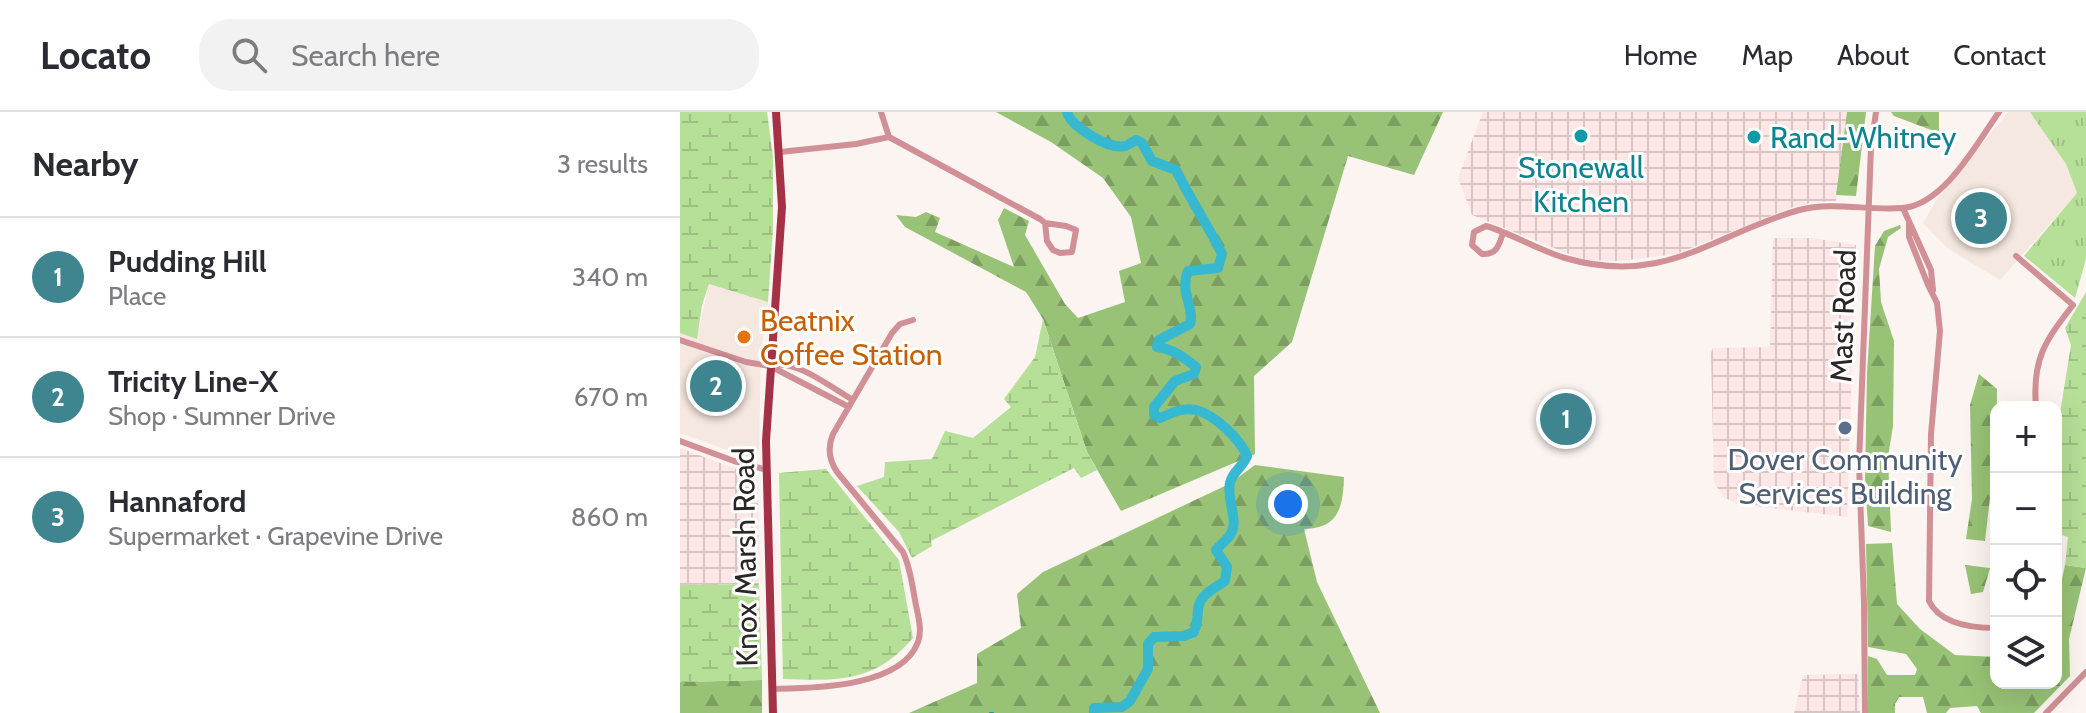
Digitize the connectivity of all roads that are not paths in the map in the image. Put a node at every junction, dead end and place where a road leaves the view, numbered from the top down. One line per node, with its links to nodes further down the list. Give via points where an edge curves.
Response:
1 (776, 112): 6 (main road, Knox Marsh Road)
2 (881, 112): 5 (street)
3 (1876, 112): 7 (street, Mast Road)
4 (1999, 112): 8 (street, via 1940,191)
5 (889, 137): 6 (street); 9 (street)
6 (780, 152): 14 (main road, Knox Marsh Road, via 782,207)
7 (1869, 207): 8 (street); 10 (street, via 1809,208 1694,254 1628,267 1567,258); 24 (street, Mast Road, via 1859,464)
8 (1903, 208): 20 (street, via 1909,237 1933,290 1940,331 1931,419 1929,601 1945,619)
9 (1045, 223): 9 (street, via 1053,250 1072,252 1076,230)
10 (1503, 233): 10 (street, via 1482,226 1472,236 1472,245 1477,253 1491,253)
11 (2016, 256): 16 (street, via 2073,305 2040,355)
12 (913, 320): 15 (street, via 896,328)
13 (680, 340): 14 (street)
14 (770, 366): 15 (street, via 794,366); 17 (street); 19 (main road, Knox Marsh Road)
15 (853, 400): 17 (street)
16 (2036, 401)
17 (849, 407): 22 (street, via 830,441 831,460 903,552 919,640 906,658 880,675 841,686)
18 (680, 441): 19 (street)
19 (767, 470): 22 (main road, Knox Marsh Road)
20 (1990, 627)
21 (2086, 672): 25 (street)
22 (773, 689): 23 (main road, Knox Marsh Road)
23 (773, 713)
24 (1865, 713)
25 (2046, 713)

